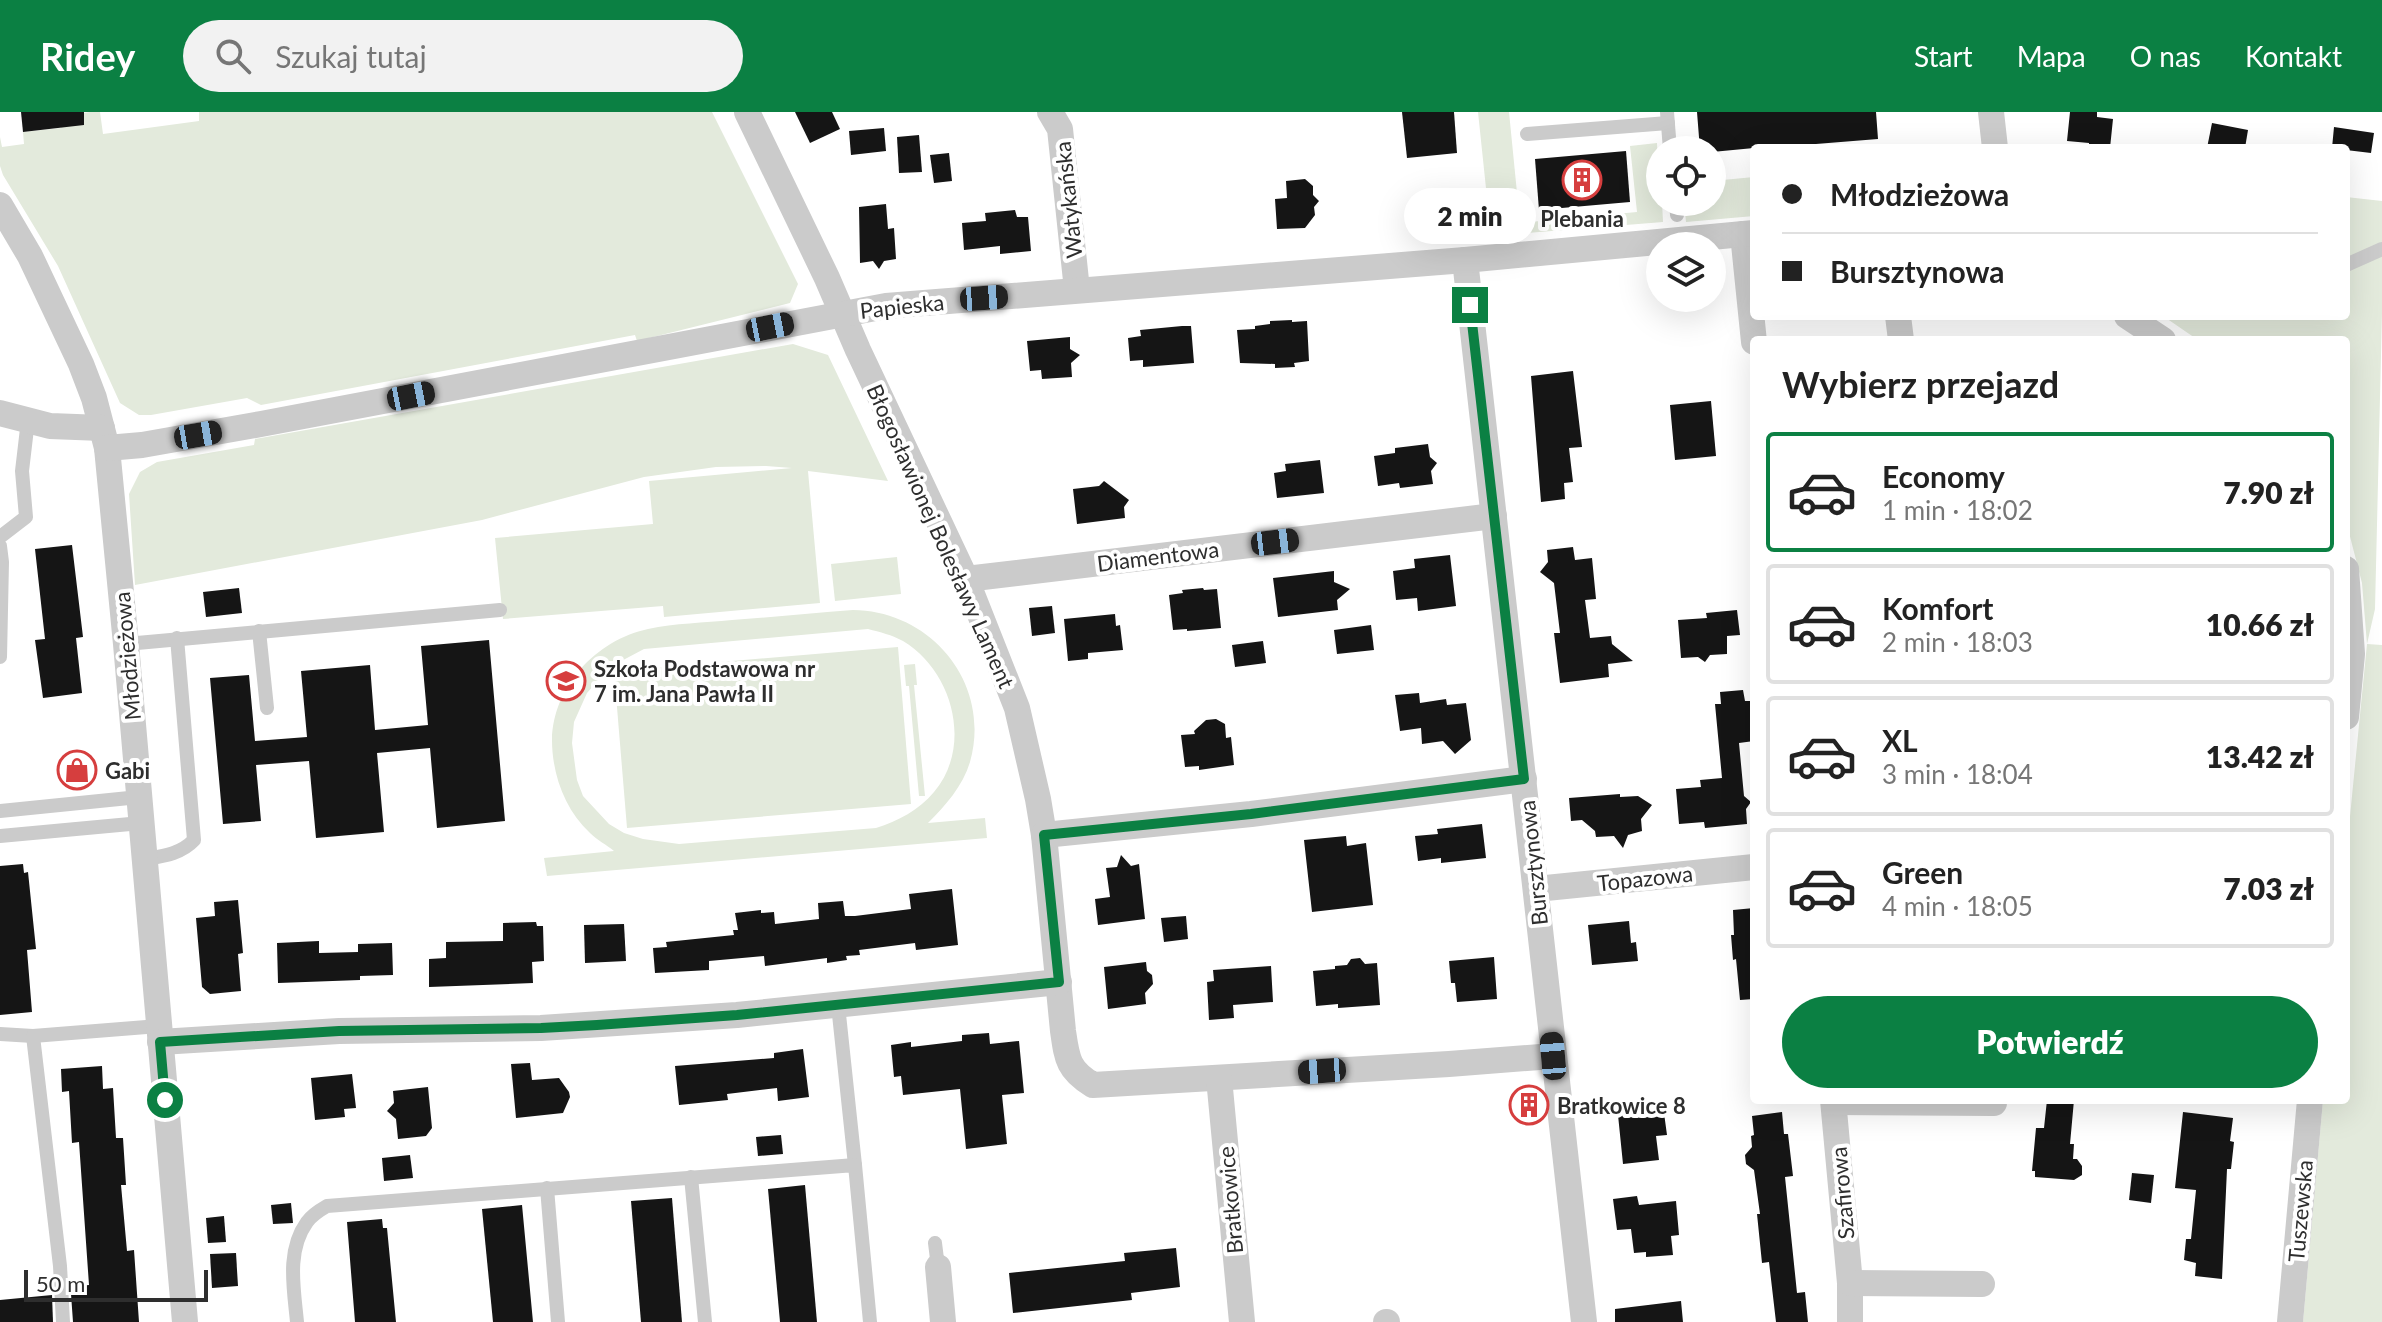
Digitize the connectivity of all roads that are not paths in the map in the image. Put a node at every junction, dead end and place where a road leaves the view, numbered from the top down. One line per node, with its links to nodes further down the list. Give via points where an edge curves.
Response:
1 (747, 112): 14 (street, Błogosławionej Bolesławy Lament)
2 (1050, 112): 13 (street, Watykańska, via 1060,129)
3 (1991, 112): 6 (street)
4 (1667, 117): 5 (lane)
5 (1527, 134)
6 (1995, 144)
7 (3, 214): 19 (street, Młodzieżowa, via 30,256 81,364)
8 (1748, 234): 10 (street, Papieska); 12 (street)
9 (2382, 249): 11 (lane)
10 (1465, 260): 13 (street, Papieska); 20 (street, Bursztynowa)
11 (2350, 263)
12 (1750, 270)
13 (1077, 290): 14 (street, Papieska)
14 (843, 313): 19 (street, Papieska, via 142,445); 23 (street, Błogosławionej Bolesławy Lament)
15 (2133, 320): 16 (street)
16 (2157, 336)
17 (0, 413): 18 (street, Papieska)
18 (28, 420): 19 (street, Papieska); 21 (lane, via 22,471 26,517)
19 (104, 438): 28 (street, Młodzieżowa)
20 (1494, 516): 23 (street, Diamentowa); 32 (street, Bursztynowa)
21 (0, 537)
22 (0, 546): 29 (lane)
23 (966, 579): 35 (street, Błogosławionej Bolesławy Lament, via 1017,708)
24 (2350, 603): 30 (street)
25 (500, 610): 26 (lane)
26 (259, 631): 27 (lane); 31 (lane)
27 (177, 638): 28 (lane); 37 (lane, via 194,840 169,855)
28 (126, 644): 33 (street, Młodzieżowa)
29 (0, 657)
30 (2350, 675)
31 (267, 708)
32 (1524, 779): 35 (street); 39 (street, Bursztynowa)
33 (140, 810): 34 (lane); 36 (lane); 37 (street, Młodzieżowa)
34 (0, 811)
35 (1044, 835): 40 (street, Błogosławionej Bolesławy Lament)
36 (0, 836)
37 (145, 859): 43 (street, Młodzieżowa)
38 (1750, 867): 39 (street, Topazowa)
39 (1536, 889): 45 (street, Bursztynowa)
40 (1059, 982): 41 (street); 46 (street, Błogosławionej Bolesławy Lament, via 1066,1052 1076,1075 1093,1085)
41 (838, 1005): 43 (street, via 541,1028); 49 (lane)
42 (0, 1034): 44 (lane)
43 (160, 1034): 44 (lane); 56 (street, Młodzieżowa)
44 (33, 1036): 55 (lane)
45 (1553, 1056): 46 (street, Błogosławionej Bolesławy Lament); 63 (street, Bursztynowa)
46 (1219, 1078): 62 (street, Bratkowice)
47 (1834, 1104): 53 (street, Szafirowa)
48 (2310, 1104): 65 (street, Tuszewska)
49 (855, 1165): 50 (lane); 60 (lane)
50 (691, 1177): 51 (lane); 59 (lane)
51 (547, 1188): 57 (lane, via 327,1206 309,1219 297,1240 292,1268); 58 (lane)
52 (936, 1255): 61 (street)
53 (1850, 1283): 54 (street); 64 (street, Szafirowa)
54 (1982, 1284)
55 (63, 1322)
56 (185, 1322)
57 (297, 1322)
58 (558, 1322)
59 (705, 1322)
60 (870, 1322)
61 (943, 1322)
62 (1242, 1322)
63 (1584, 1322)
64 (1850, 1322)
65 (2290, 1322)

